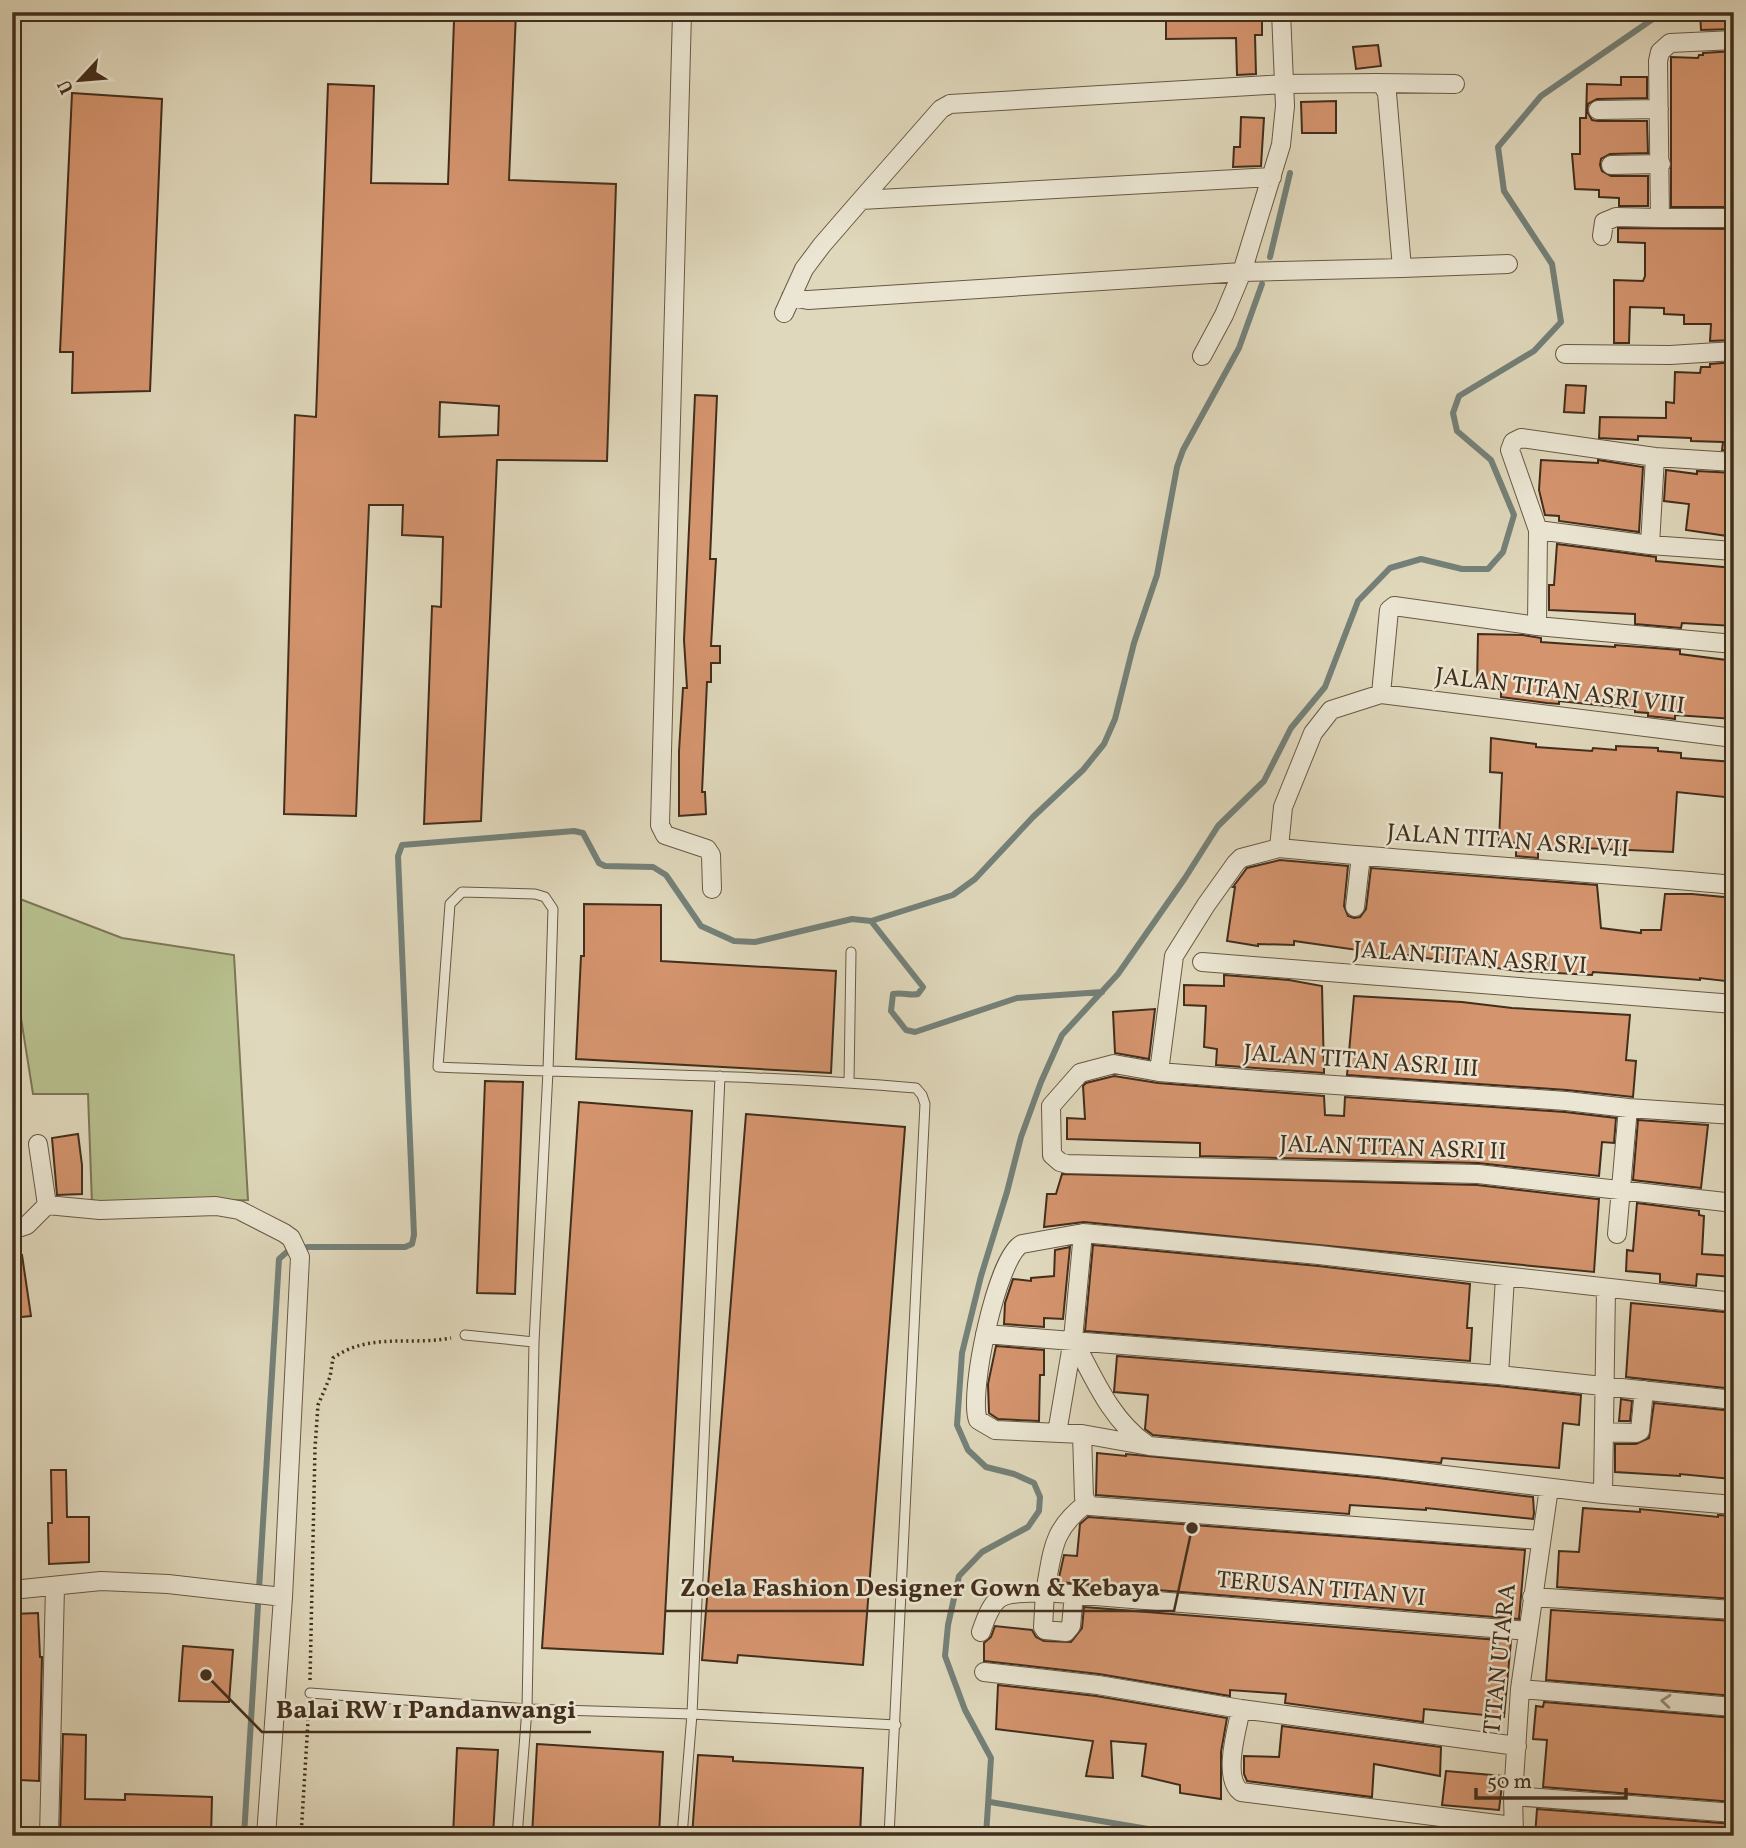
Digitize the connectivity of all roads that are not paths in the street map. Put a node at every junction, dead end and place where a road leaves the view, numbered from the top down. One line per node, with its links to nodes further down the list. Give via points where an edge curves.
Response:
1 (682, 12): 34 (street, via 660,825 665,835 707,849)
2 (1281, 12): 5 (street)
3 (1734, 40): 7 (street, via 1664,46 1658,61)
4 (1377, 83): 5 (street); 6 (street); 17 (street, via 1387,93)
5 (1284, 84): 11 (street, via 1281,145); 12 (street, via 950,104)
6 (1455, 84)
7 (1660, 109): 8 (street); 10 (street)
8 (1598, 110)
9 (1611, 164): 10 (street)
10 (1661, 164): 13 (street)
11 (1272, 177): 12 (street); 18 (street)
12 (861, 201): 18 (street, via 804,270 788,305 808,300)
13 (1660, 218): 14 (street); 15 (street, via 1611,217 1604,222)
14 (1734, 218)
15 (1602, 236)
16 (1508, 264): 17 (street)
17 (1402, 268): 18 (street)
18 (1242, 272): 21 (street)
19 (1734, 352): 20 (street)
20 (1565, 354)
21 (1202, 356)
22 (1655, 457): 23 (street); 24 (street, via 1521,438 1513,442 1510,450); 25 (street)
23 (1734, 462)
24 (1538, 530): 25 (street); 27 (street)
25 (1650, 545): 26 (street)
26 (1734, 551)
27 (1537, 626): 28 (street); 29 (street, via 1394,606 1389,610)
28 (1734, 644)
29 (1381, 694): 30 (street, JALAN TITAN ASRI VIII); 31 (street, via 1331,710 1313,733 1283,807)
30 (1734, 738)
31 (1279, 848): 32 (street, JALAN TITAN ASRI VII); 40 (street, via 1236,863 1174,956)
32 (1361, 856): 33 (street, JALAN TITAN ASRI VII); 35 (street)
33 (1734, 885)
34 (712, 889)
35 (1355, 907)
36 (851, 952): 42 (lane)
37 (1202, 962): 38 (street, JALAN TITAN ASRI VI)
38 (1734, 1004)
39 (548, 1071): 39 (lane, via 553,909 545,897 535,894 462,892 450,904 438,1067); 41 (lane); 59 (lane)
40 (1159, 1072): 43 (street, JALAN TITAN ASRI III); 46 (street, JALAN TITAN ASRI III, via 1114,1064 1080,1073 1051,1106)
41 (720, 1076): 42 (lane); 88 (lane)
42 (849, 1082): 89 (lane, via 916,1088 925,1104)
43 (1628, 1108): 44 (street, JALAN TITAN ASRI III); 47 (street)
44 (1734, 1115)
45 (38, 1144): 49 (street)
46 (1052, 1155): 47 (street, JALAN TITAN ASRI II, via 1068,1164 1478,1174)
47 (1620, 1191): 48 (street, JALAN TITAN ASRI II); 52 (street)
48 (1734, 1203)
49 (47, 1205): 50 (street, via 27,1225); 77 (street, via 100,1210 216,1206 239,1210 291,1238 300,1257)
50 (12, 1230)
51 (1083, 1233): 53 (street); 56 (street, via 1018,1245 1001,1275); 58 (street)
52 (1617, 1234)
53 (1505, 1277): 54 (street); 60 (street)
54 (1606, 1288): 55 (street); 61 (street)
55 (1734, 1302)
56 (985, 1334): 58 (street); 65 (street, via 974,1400 978,1420 995,1430)
57 (465, 1335): 59 (lane)
58 (1073, 1339): 60 (street); 65 (street); 67 (street, via 1120,1421)
59 (534, 1342): 86 (lane)
60 (1499, 1374): 61 (street)
61 (1605, 1386): 62 (street); 64 (street)
62 (1644, 1390): 63 (street); 64 (street, via 1640,1431)
63 (1734, 1400)
64 (1604, 1432): 69 (street)
65 (1057, 1433): 66 (street)
66 (1082, 1434): 67 (street); 70 (street)
67 (1149, 1446): 68 (street)
68 (1549, 1488): 69 (street); 72 (street, TITAN UTARA)
69 (1603, 1494): 71 (street)
70 (1087, 1503): 72 (street); 75 (street, via 1056,1535)
71 (1734, 1505)
72 (1540, 1541): 78 (street, TITAN UTARA)
73 (55, 1587): 74 (street); 77 (street, via 101,1581); 94 (street)
74 (12, 1590)
75 (1045, 1592): 76 (street, TERUSAN TITAN VI); 76 (street, via 1045,1630 1066,1632 1070,1630); 81 (street, TERUSAN TITAN VI, via 996,1599)
76 (1074, 1594): 80 (street, TERUSAN TITAN VI)
77 (268, 1595): 95 (street)
78 (1532, 1597): 79 (street); 80 (street, TITAN UTARA)
79 (1734, 1611)
80 (1528, 1631): 83 (street, TITAN UTARA)
81 (981, 1632)
82 (984, 1672): 87 (street)
83 (1520, 1689): 85 (street, one-way to 83); 90 (street, TITAN UTARA)
84 (310, 1693): 86 (lane)
85 (1734, 1707)
86 (527, 1709): 88 (lane); 96 (lane)
87 (1241, 1709): 90 (street); 93 (street, via 1232,1754 1233,1781 1241,1792)
88 (692, 1714): 89 (lane); 97 (lane)
89 (896, 1725): 98 (lane)
90 (1517, 1746): 91 (street, TITAN UTARA)
91 (1513, 1796): 92 (street); 93 (street, TITAN UTARA)
92 (1734, 1813)
93 (1514, 1831)
94 (49, 1836)
95 (266, 1836)
96 (517, 1836)
97 (682, 1836)
98 (889, 1836)

